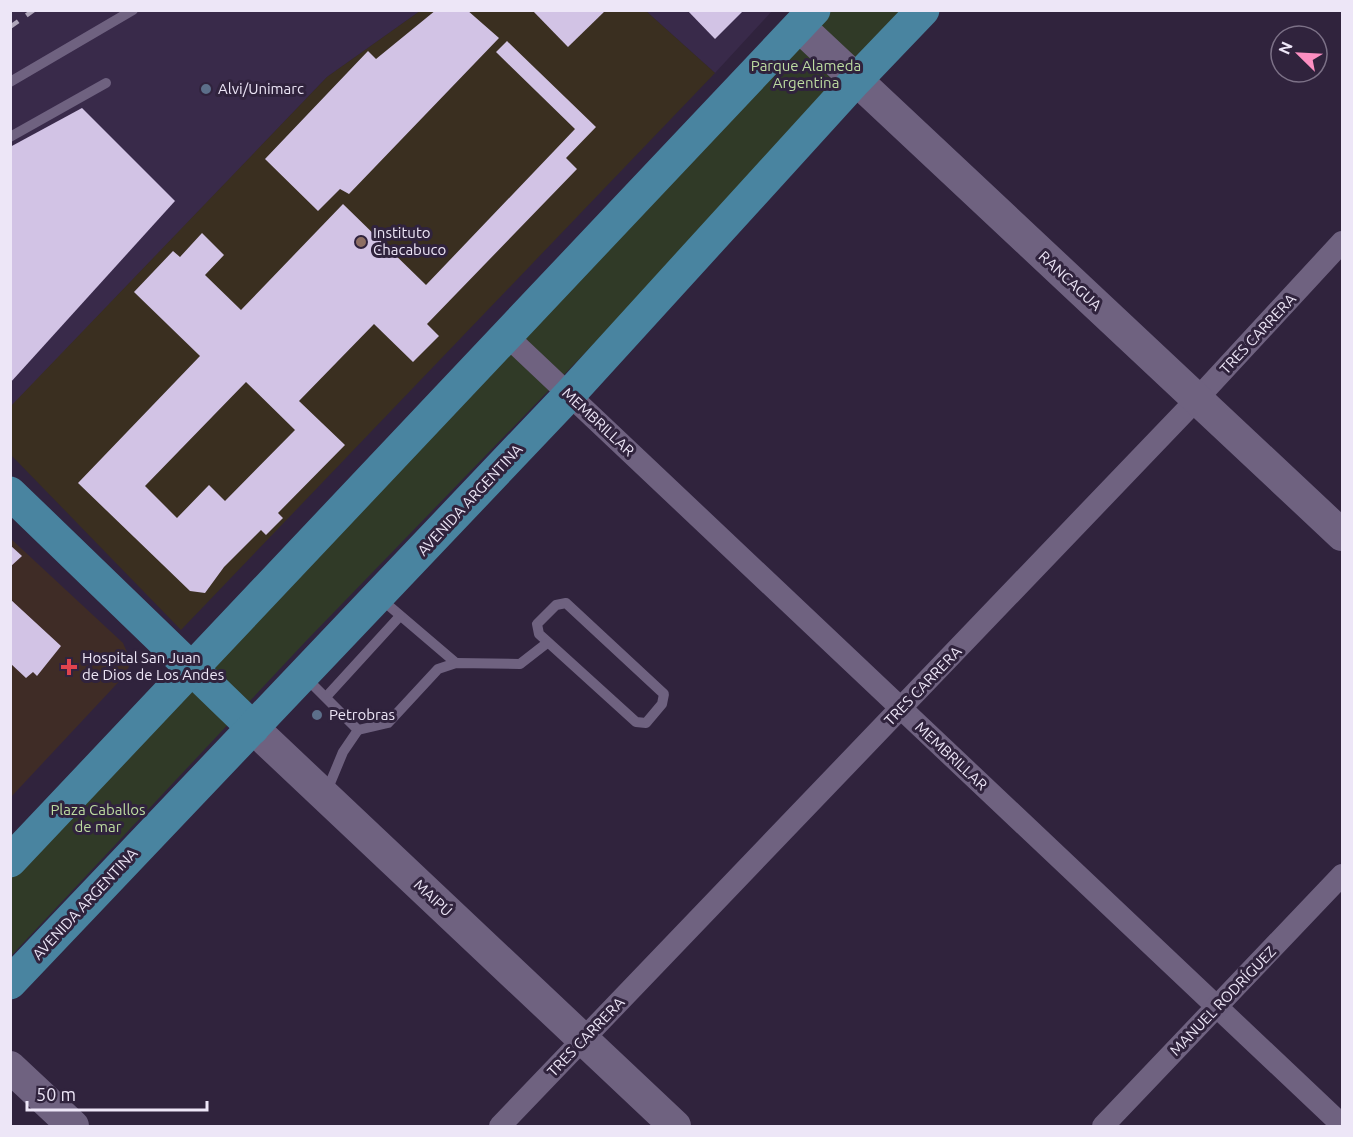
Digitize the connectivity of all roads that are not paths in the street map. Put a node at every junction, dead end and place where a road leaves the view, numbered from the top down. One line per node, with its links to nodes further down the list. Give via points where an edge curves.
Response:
1 (133, 10): 5 (lane)
2 (923, 10): 4 (main road, AVENIDA ARGENTINA)
3 (806, 18): 4 (main road, RANCAGUA); 9 (main road)
4 (856, 80): 10 (main road, AVENIDA ARGENTINA); 11 (main road, RANCAGUA)
5 (10, 82)
6 (106, 83): 7 (lane)
7 (10, 137)
8 (1342, 242): 11 (street, TRES CARRERA)
9 (507, 336): 10 (street, MEMBRILLAR); 17 (main road)
10 (569, 395): 14 (main road, AVENIDA ARGENTINA); 19 (street, MEMBRILLAR)
11 (1197, 399): 13 (main road, RANCAGUA); 19 (street, TRES CARRERA)
12 (10, 493): 17 (main road, MAIPÚ)
13 (1342, 535)
14 (389, 606): 16 (lane); 18 (main road, AVENIDA ARGENTINA)
15 (547, 643): 15 (lane, via 636,722 646,723 662,704 664,694 566,603 556,604 537,624); 16 (lane, via 520,664)
16 (456, 663): 21 (lane, via 438,669 388,723)
17 (191, 669): 20 (main road, MAIPÚ); 23 (main road)
18 (315, 686): 20 (main road, AVENIDA ARGENTINA); 21 (lane)
19 (901, 708): 26 (street, MEMBRILLAR); 27 (street, TRES CARRERA)
20 (253, 728): 22 (main road, MAIPÚ); 25 (main road, AVENIDA ARGENTINA)
21 (358, 729): 22 (lane, via 343,752)
22 (325, 796): 27 (main road, MAIPÚ)
23 (10, 861)
24 (1342, 875): 26 (street, MANUEL RODRÍGUEZ)
25 (10, 983)
26 (1217, 1007): 29 (street, MEMBRILLAR); 33 (street, MANUEL RODRÍGUEZ)
27 (583, 1040): 31 (street, TRES CARRERA); 32 (main road, MAIPÚ)
28 (10, 1067): 30 (main road)
29 (1342, 1125)
30 (73, 1126)
31 (500, 1126)
32 (675, 1126)
33 (1103, 1126)

